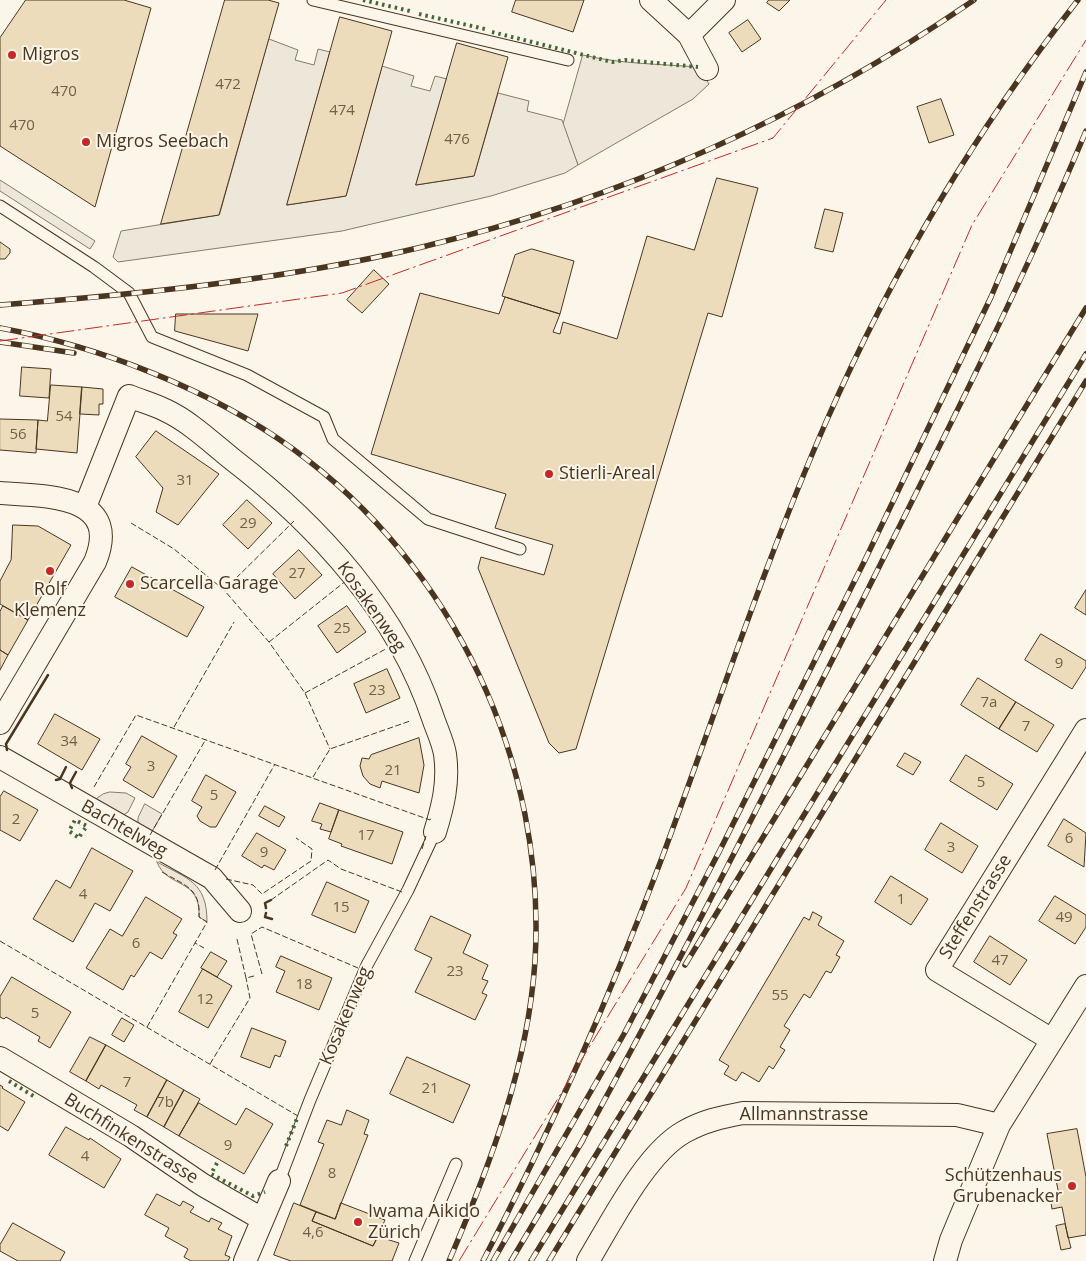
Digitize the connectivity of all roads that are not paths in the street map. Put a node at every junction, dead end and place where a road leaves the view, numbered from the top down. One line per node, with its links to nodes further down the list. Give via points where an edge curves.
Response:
1 (313, 0): 5 (lane)
2 (651, 0): 4 (street)
3 (724, 0): 4 (street)
4 (689, 35): 6 (street)
5 (568, 60)
6 (707, 69)
7 (0, 206): 10 (lane, via 130,293 152,337 247,375 324,417 333,440 428,519)
8 (0, 493): 9 (street, via 39,496)
9 (85, 507): 11 (street, via 100,524 102,546); 14 (street, Kosakenweg, via 129,396 166,410 256,477 352,574 395,634 425,694 445,753 446,793)
10 (520, 549)
11 (0, 723)
12 (1086, 730): 17 (street, Steffenstrasse, via 937,970)
13 (0, 757): 15 (street, Bachtelweg, via 212,878)
14 (435, 832): 21 (lane, Kosakenweg, via 367,965)
15 (240, 911)
16 (1086, 986): 17 (street)
17 (1052, 1040): 19 (street)
18 (0, 1058): 22 (street, Buchfinkenstrasse)
19 (999, 1125): 25 (street, Allmannstrasse, via 957,1115 743,1113 710,1120 682,1132 646,1168); 26 (street)
20 (456, 1164): 24 (lane)
21 (279, 1181): 22 (street, Kosakenweg)
22 (262, 1219): 23 (street, Kosakenweg)
23 (244, 1261)
24 (415, 1261)
25 (588, 1261)
26 (945, 1261)

